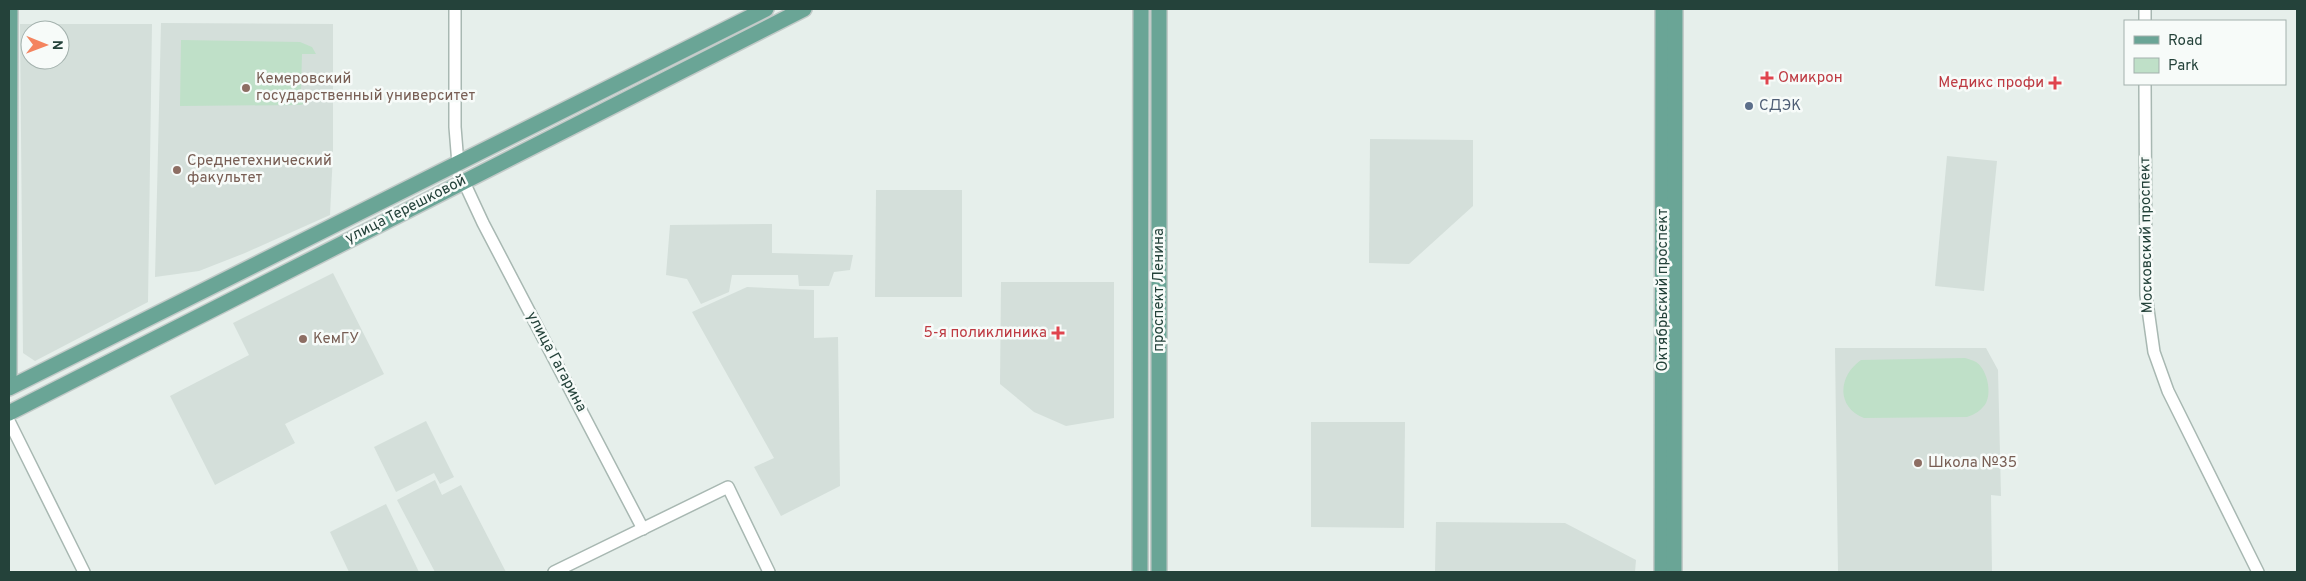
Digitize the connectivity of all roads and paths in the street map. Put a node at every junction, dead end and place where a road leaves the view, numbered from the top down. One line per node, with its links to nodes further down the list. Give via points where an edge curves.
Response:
1 (10, 9): 14 (main road)
2 (455, 9): 10 (street, улица Гагарина)
3 (766, 9): 10 (main road, улица Терешковой)
4 (804, 9): 11 (main road, улица Терешковой)
5 (1141, 9): 12 (main road, проспект Ленина)
6 (1159, 9): 13 (main road, проспект Ленина)
7 (1663, 9): 23 (main road, Октябрьский проспект)
8 (1675, 9): 24 (main road, Октябрьский проспект)
9 (2145, 85): 25 (street, Московский проспект, via 2146,295 2154,352 2168,391)
10 (458, 164): 11 (main road, улица Гагарина); 14 (main road, улица Терешковой)
11 (463, 180): 15 (main road, улица Терешковой); 17 (street, улица Гагарина)
12 (1140, 266): 13 (main road, via 1150,271); 21 (main road, проспект Ленина)
13 (1159, 300): 22 (main road, проспект Ленина)
14 (9, 386)
15 (9, 413)
16 (9, 421): 18 (street)
17 (643, 529): 19 (street); 20 (street, via 728,487)
18 (84, 572)
19 (554, 572)
20 (769, 572)
21 (1140, 572)
22 (1159, 572)
23 (1662, 572)
24 (1674, 572)
25 (2258, 572)

